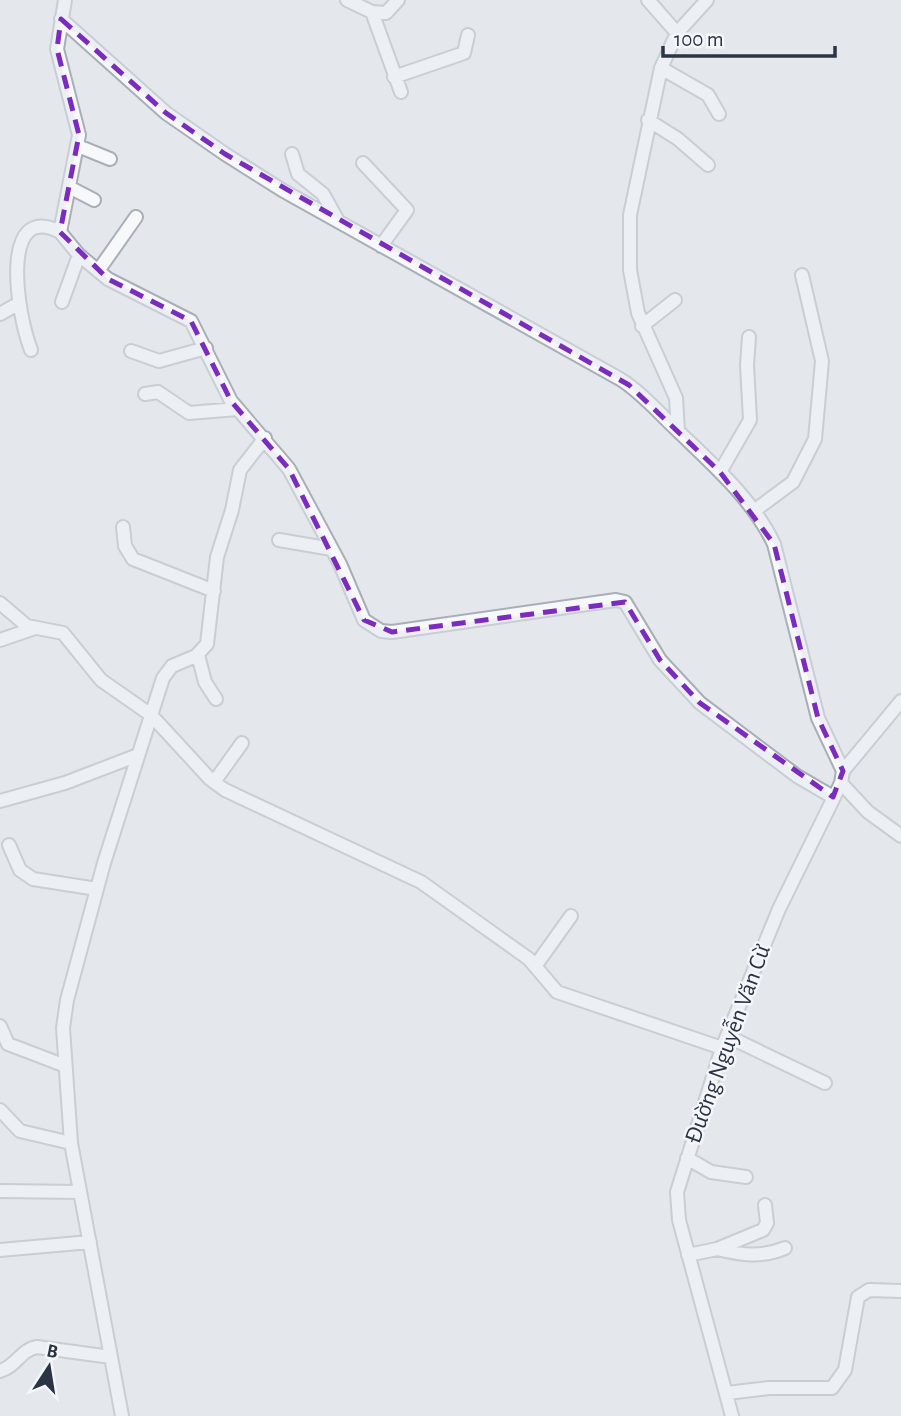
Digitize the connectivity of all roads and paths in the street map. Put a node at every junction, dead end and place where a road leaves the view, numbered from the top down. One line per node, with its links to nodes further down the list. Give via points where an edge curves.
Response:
1 (65, 0): 7 (street)
2 (347, 0): 6 (street)
3 (398, 0): 6 (street, via 386,13)
4 (648, 0): 8 (street)
5 (707, 0): 8 (street)
6 (372, 12): 11 (street)
7 (61, 19): 15 (street, via 57,49 77,120); 23 (street, via 166,113)
8 (677, 33): 10 (street)
9 (468, 35): 11 (street, via 464,53)
10 (661, 68): 13 (street, via 708,94); 14 (street)
11 (394, 77): 12 (street)
12 (401, 92)
13 (719, 114)
14 (648, 120): 19 (street); 33 (street, via 629,243)
15 (78, 146): 17 (street); 20 (street)
16 (292, 154): 23 (street, via 298,174 323,194)
17 (110, 159)
18 (363, 163): 25 (street, via 407,210)
19 (708, 165)
20 (69, 187): 21 (street); 24 (street)
21 (94, 200)
22 (135, 217): 27 (street)
23 (339, 222): 25 (street)
24 (60, 232): 26 (street); 31 (street, via 34,225 20,227 13,235 9,278)
25 (381, 246): 40 (street, via 629,385)
26 (79, 255): 27 (street); 30 (street)
27 (98, 271): 35 (street, via 182,314)
28 (802, 275): 43 (street, via 822,361 815,439 793,482)
29 (675, 300): 33 (street)
30 (62, 302)
31 (14, 306): 32 (street); 36 (street)
32 (0, 314)
33 (642, 326): 40 (street, via 676,398)
34 (749, 337): 42 (street, via 750,420)
35 (206, 348): 37 (street, via 159,361); 39 (street)
36 (31, 350)
37 (131, 351)
38 (145, 394): 39 (street, via 158,392 189,413)
39 (237, 409): 41 (street)
40 (678, 432): 42 (street)
41 (265, 438): 46 (street, via 289,469); 47 (street, via 240,470 217,557)
42 (720, 472): 43 (street)
43 (754, 511): 57 (street, via 774,544 818,718)
44 (123, 527): 47 (street, via 132,559)
45 (279, 540): 46 (street)
46 (332, 549): 59 (street, via 364,620 381,631 625,602 660,660 701,703 797,776)
47 (214, 591): 51 (street, via 210,636)
48 (0, 603): 49 (street, via 18,621)
49 (35, 628): 50 (street); 54 (street, via 64,633 101,680)
50 (0, 640)
51 (198, 655): 52 (street, via 205,682); 54 (street, via 166,671)
52 (216, 699)
53 (901, 701): 57 (street, Đường Nguyễn Văn Cừ)
54 (151, 715): 56 (street); 58 (street)
55 (242, 743): 58 (street)
56 (138, 755): 60 (street); 63 (street)
57 (842, 777): 59 (street, Đường Nguyễn Văn Cừ); 61 (street, via 862,806)
58 (214, 782): 65 (street, via 242,801 421,882)
59 (833, 797): 67 (street, Đường Nguyễn Văn Cừ, via 779,909)
60 (0, 801)
61 (901, 836)
62 (9, 845): 63 (street, via 20,870 33,878)
63 (97, 889): 68 (street, via 67,1000)
64 (571, 916): 65 (street)
65 (536, 965): 67 (street, via 556,992)
66 (0, 1026): 68 (street, via 8,1044)
67 (724, 1042): 69 (street); 72 (street, Đường Nguyễn Văn Cừ)
68 (63, 1065): 71 (street)
69 (825, 1083)
70 (0, 1110): 71 (street, via 20,1131)
71 (71, 1143): 75 (street)
72 (687, 1158): 73 (street, via 710,1171); 81 (street, Đường Nguyễn Văn Cừ, via 677,1204)
73 (746, 1177)
74 (0, 1191): 75 (street)
75 (80, 1192): 77 (street)
76 (765, 1205): 79 (street, via 763,1230)
77 (90, 1242): 80 (street); 83 (street)
78 (785, 1248): 79 (street, via 748,1256)
79 (717, 1249): 81 (street)
80 (0, 1250)
81 (688, 1255): 85 (street, Đường Nguyễn Văn Cừ)
82 (901, 1290): 85 (street, via 869,1290 858,1297 845,1370 832,1388)
83 (110, 1357): 84 (street, via 37,1347); 86 (street)
84 (0, 1371)
85 (727, 1392): 87 (street, Đường Nguyễn Văn Cừ)
86 (121, 1416)
87 (732, 1416)

